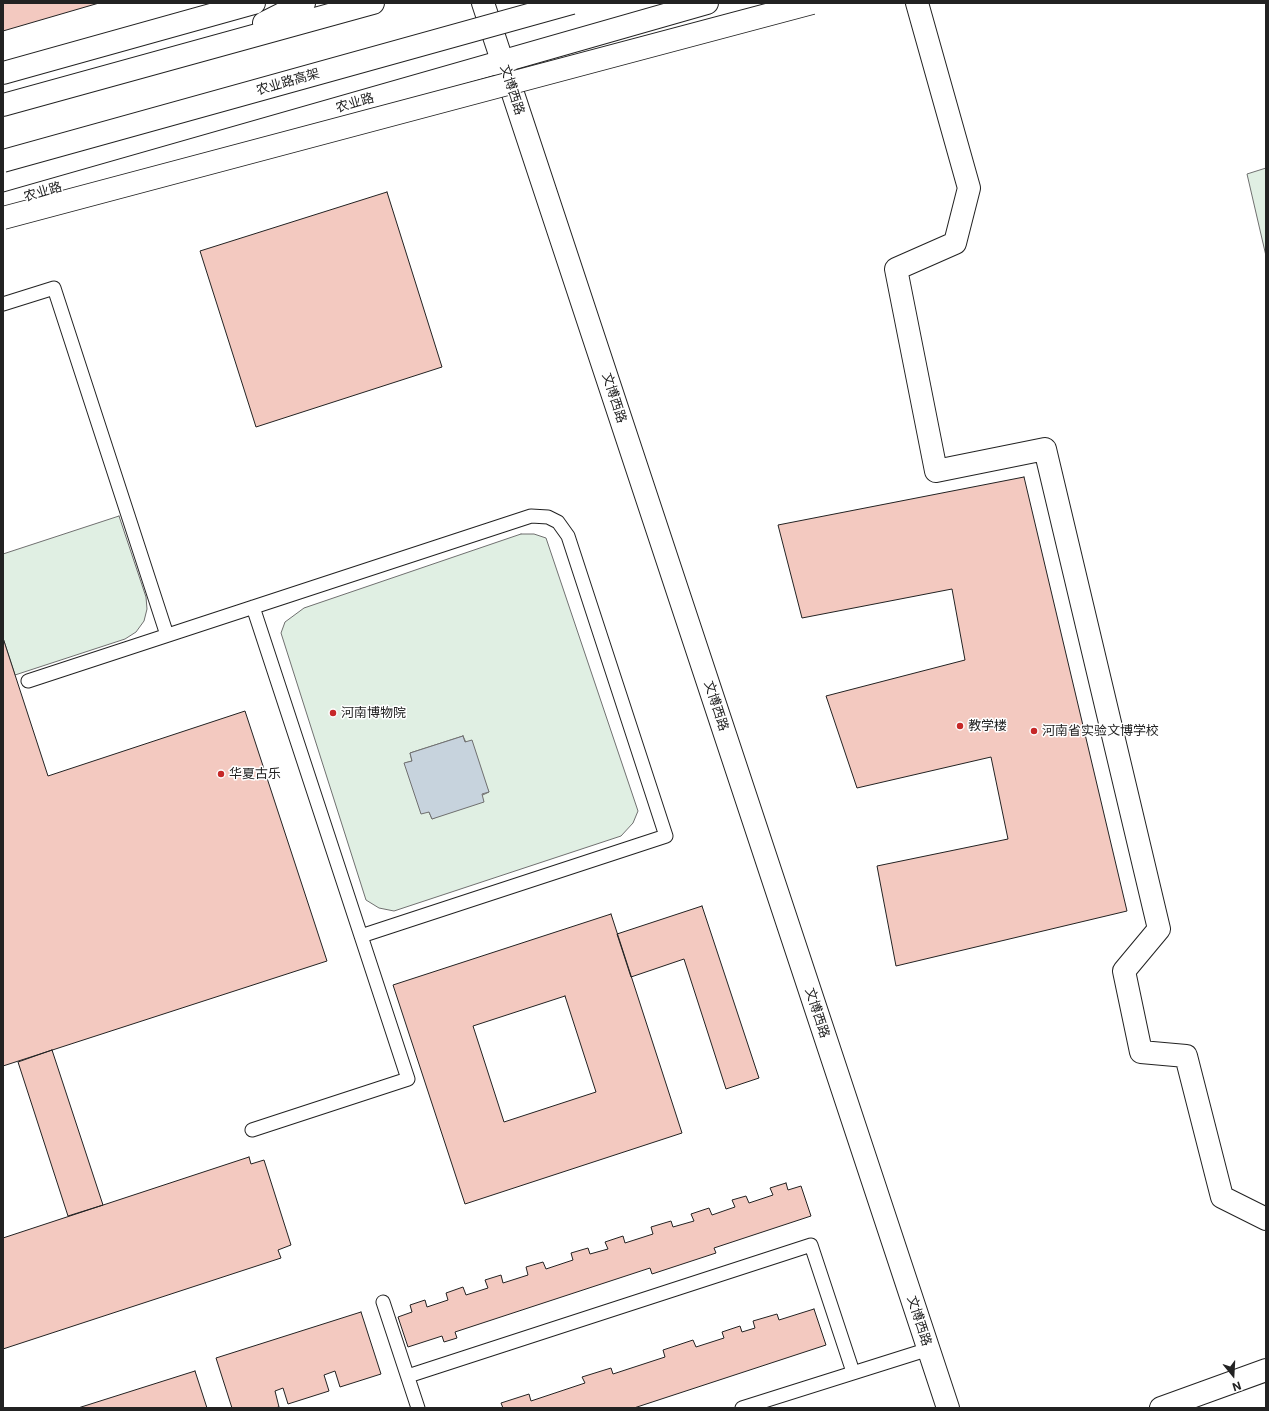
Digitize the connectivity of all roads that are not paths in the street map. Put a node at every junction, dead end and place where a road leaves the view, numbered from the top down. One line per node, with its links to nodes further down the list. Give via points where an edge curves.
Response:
1 (254, 3): 9 (main road)
2 (304, 3): 10 (main road)
3 (372, 3): 10 (main road)
4 (483, 3): 11 (main road, 文博西路)
5 (572, 3): 14 (main road, 农业路高架, bridge)
6 (707, 3): 11 (main road, 农业路)
7 (812, 3): 16 (main road, bridge)
8 (917, 3): 23 (main road, via 969,188 956,243 896,269 936,472 1045,449 1159,929 1124,972 1141,1052 1186,1056 1222,1196)
9 (204, 10): 12 (main road)
10 (221, 45): 13 (main road)
11 (502, 62): 15 (main road, 农业路); 25 (main road, 文博西路)
12 (3, 73)
13 (3, 106)
14 (3, 161)
15 (3, 204)
16 (3, 218)
17 (3, 304): 19 (lane, via 54,288)
18 (253, 607): 19 (lane); 21 (lane); 21 (lane, via 531,516 548,517 558,522 568,536 666,836)
19 (168, 635): 20 (lane)
20 (28, 681)
21 (361, 936): 22 (lane, via 408,1079)
22 (252, 1130)
23 (1266, 1219)
24 (383, 1302): 28 (lane)
25 (929, 1349): 27 (lane); 31 (main road, 文博西路)
26 (1266, 1370): 32 (main road)
27 (853, 1372): 28 (lane, via 811,1245); 30 (lane)
28 (408, 1376): 29 (lane)
29 (418, 1408)
30 (742, 1408)
31 (948, 1408)
32 (1161, 1408)

